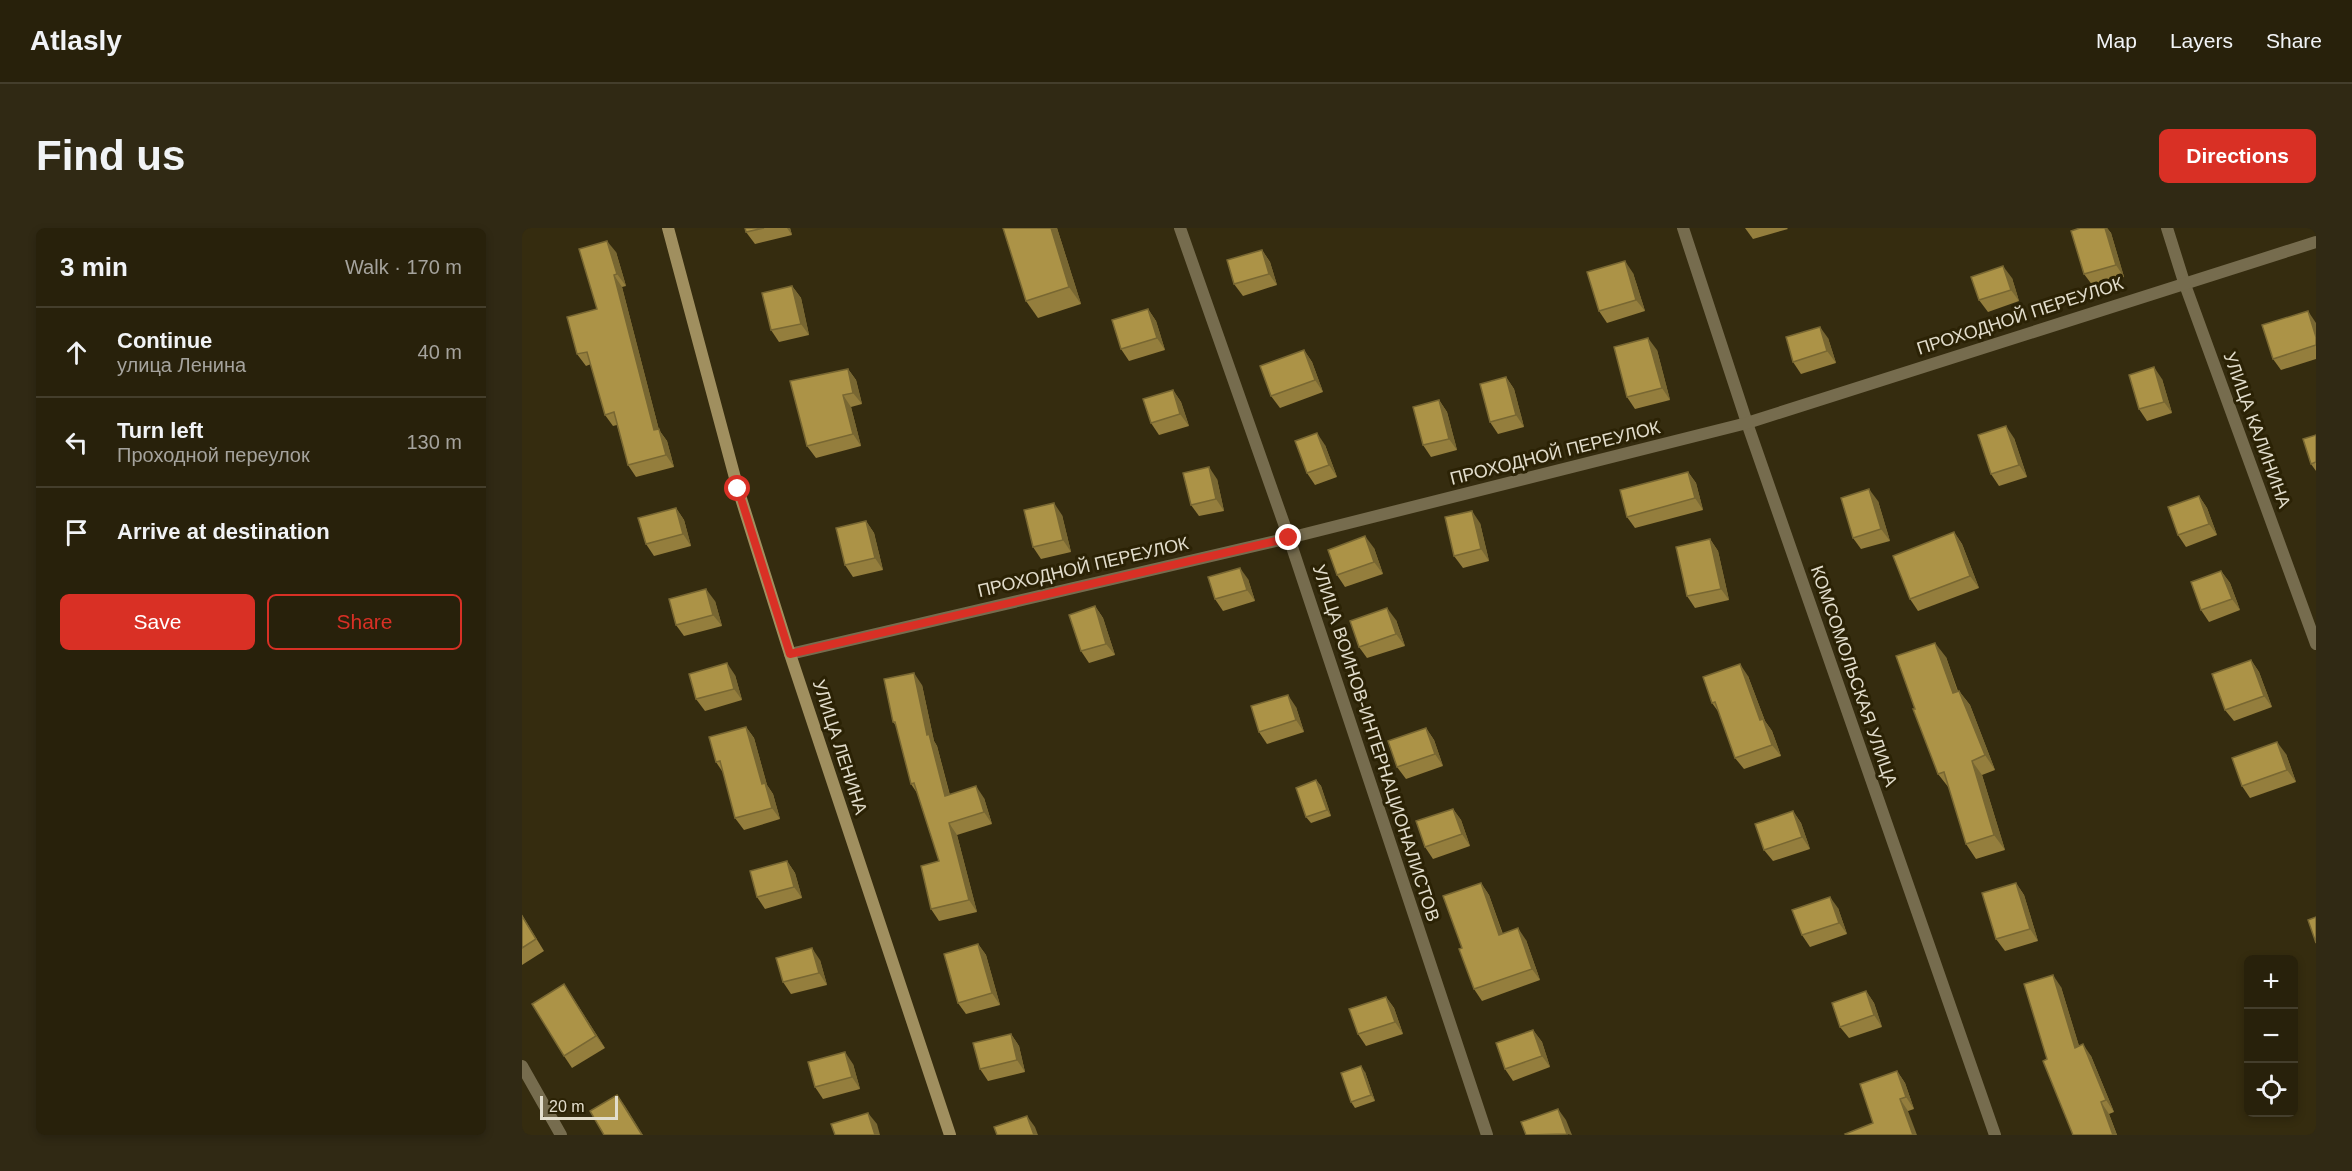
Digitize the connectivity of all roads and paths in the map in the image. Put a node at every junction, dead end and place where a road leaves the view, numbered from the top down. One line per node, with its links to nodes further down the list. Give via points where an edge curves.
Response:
1 (668, 228): 10 (main road, УЛИЦА ЛЕНИНА, via 738,489)
2 (1179, 228): 8 (street, УЛИЦА ВОИНОВ-ИНТЕРНАЦИОНАЛИСТОВ)
3 (1683, 228): 7 (street, КОМСОМОЛЬСКАЯ УЛИЦА)
4 (2167, 228): 6 (street, УЛИЦА КАЛИНИНА)
5 (2316, 242): 6 (street, ПРОХОДНОЙ ПЕРЕУЛОК)
6 (2184, 282): 7 (street, ПРОХОДНОЙ ПЕРЕУЛОК); 9 (street, УЛИЦА КАЛИНИНА)
7 (1747, 423): 8 (street, ПРОХОДНОЙ ПЕРЕУЛОК); 15 (street, КОМСОМОЛЬСКАЯ УЛИЦА)
8 (1289, 538): 10 (street, ПРОХОДНОЙ ПЕРЕУЛОК); 14 (street, УЛИЦА ВОИНОВ-ИНТЕРНАЦИОНАЛИСТОВ)
9 (2316, 644)
10 (790, 654): 13 (main road, УЛИЦА ЛЕНИНА)
11 (522, 1066): 12 (street)
12 (561, 1135)
13 (950, 1135)
14 (1487, 1135)
15 (1995, 1135)

